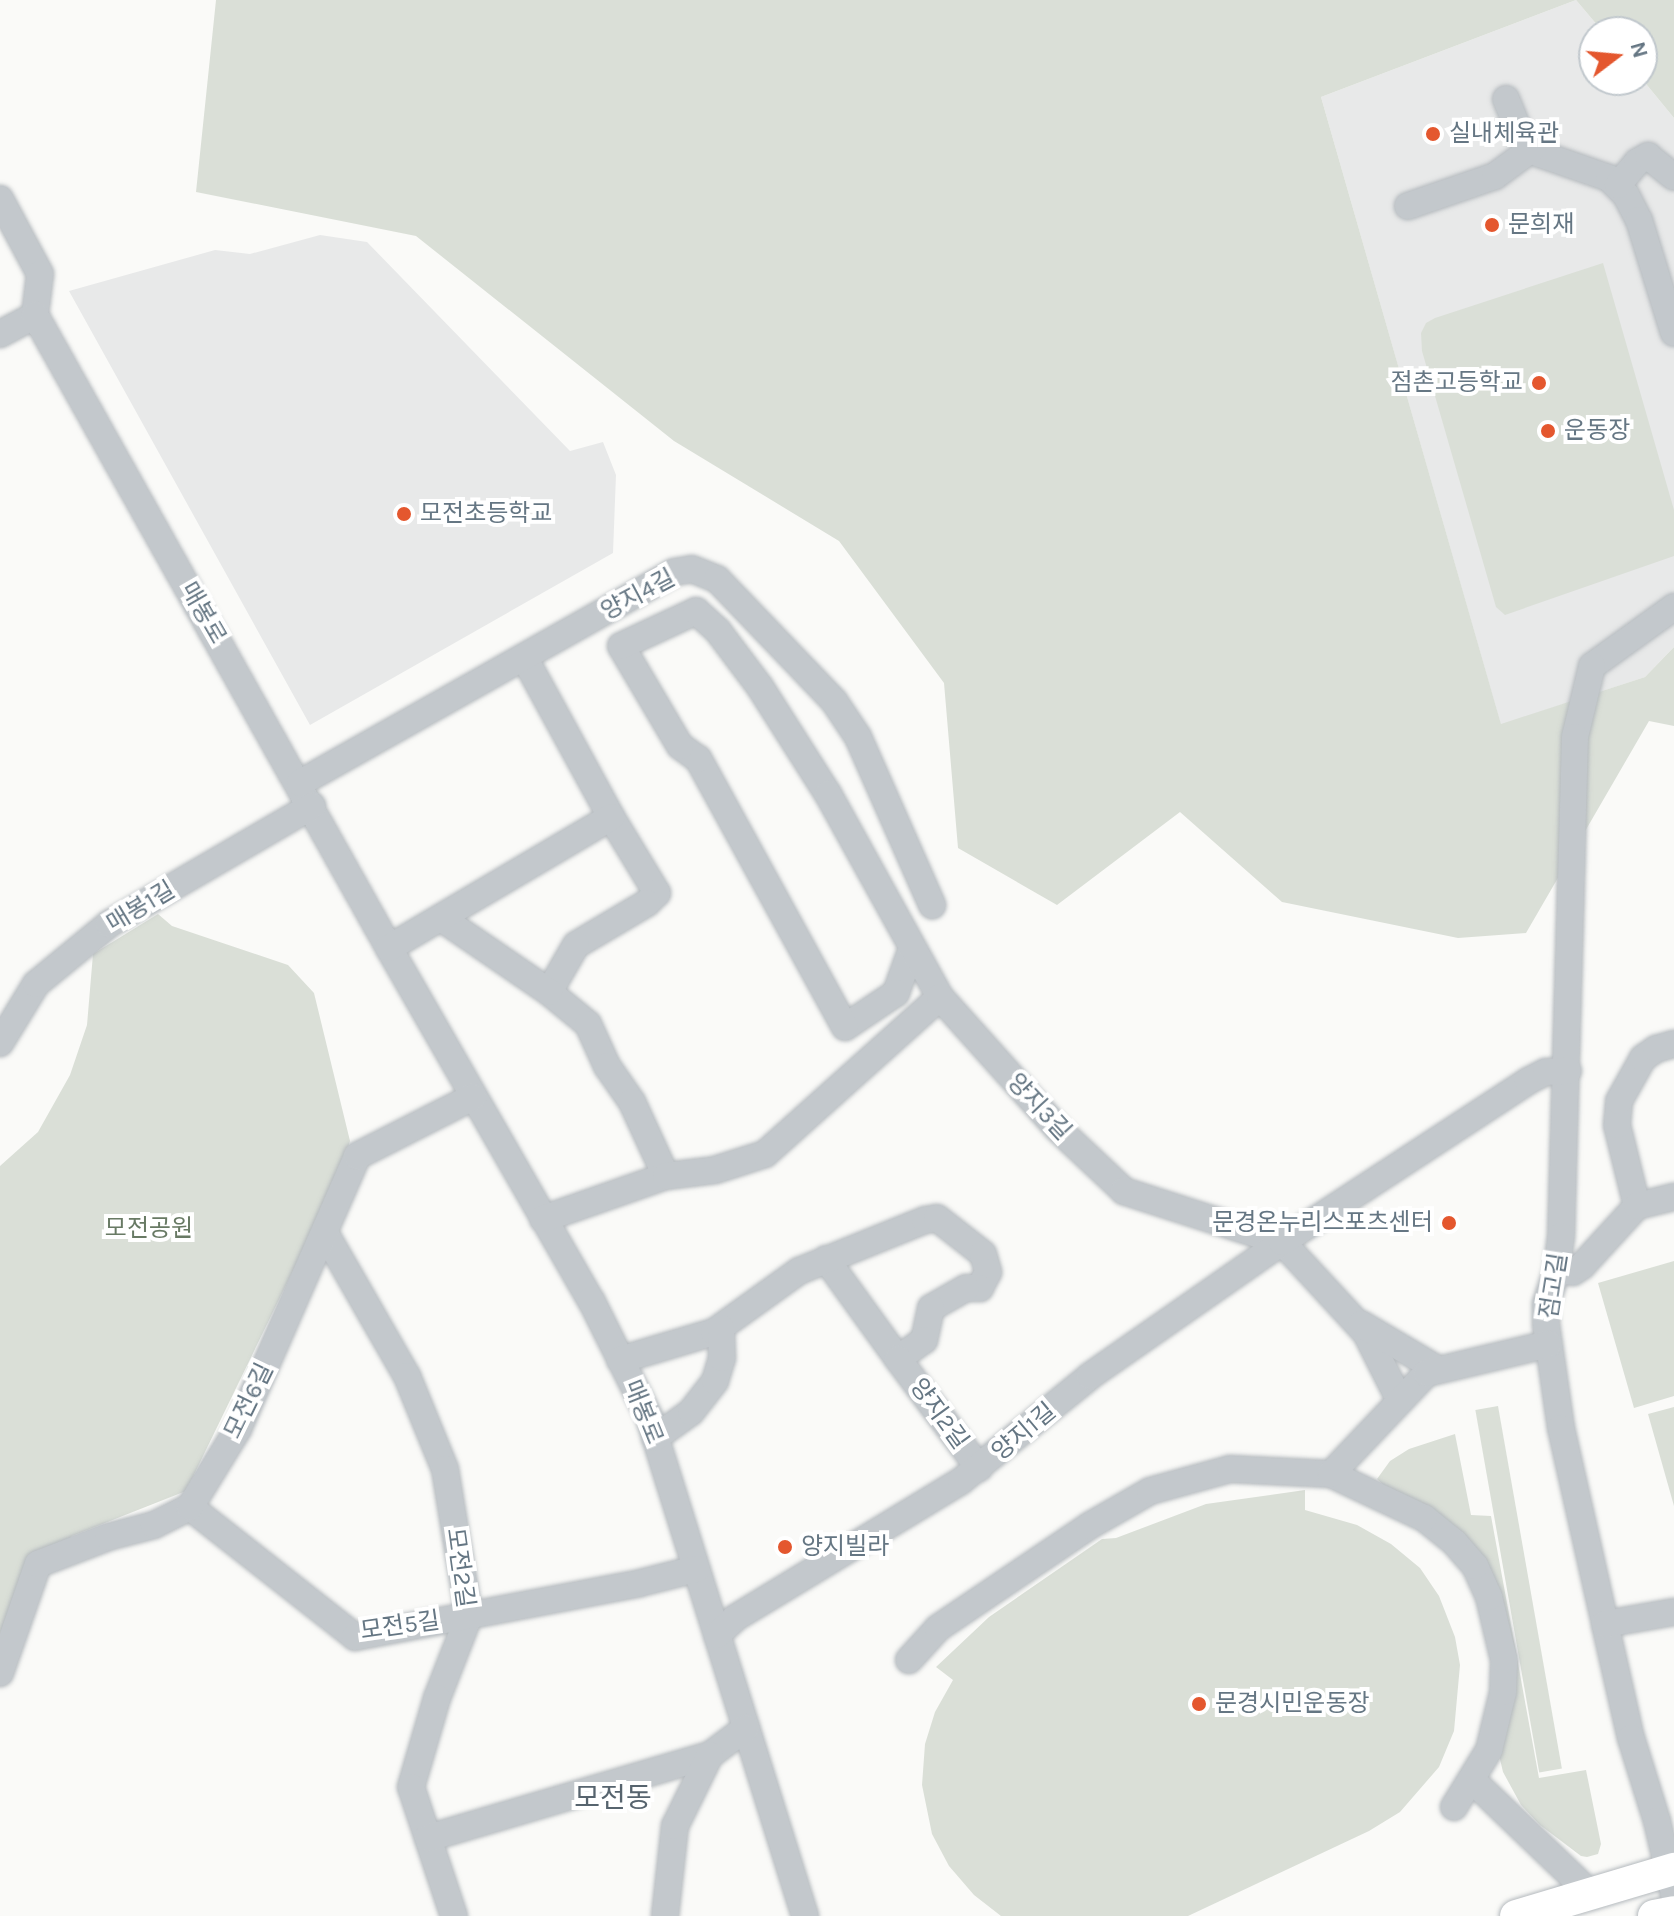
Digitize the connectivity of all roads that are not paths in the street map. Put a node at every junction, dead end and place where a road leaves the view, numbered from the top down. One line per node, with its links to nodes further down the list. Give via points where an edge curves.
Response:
1 (1506, 99): 2 (street, via 1520,133)
2 (1533, 148): 4 (street); 6 (street, via 1495,176)
3 (1674, 177): 4 (street, via 1648,156)
4 (1618, 185): 8 (street, via 1633,206)
5 (0, 199): 7 (street, via 40,274)
6 (1408, 206)
7 (35, 315): 9 (street); 14 (street, 매봉로)
8 (1674, 333)
9 (0, 334)
10 (1674, 607): 24 (street, 점고길, via 1592,666 1575,737)
11 (605, 612): 12 (street); 13 (street, 양지4길); 16 (street, 양지4길, via 674,572 692,569 717,579 834,701 858,737)
12 (621, 646): 19 (street, 양지3길, via 696,611 718,631 828,794); 19 (street, via 680,746 698,759 845,1027 896,993)
13 (525, 659): 14 (street, 양지4길); 15 (street)
14 (306, 794): 18 (street, 매봉로); 22 (street, 매봉1길, via 109,924 36,984)
15 (611, 817): 17 (street); 20 (street, via 654,887 655,898 576,945)
16 (932, 905)
17 (441, 918): 18 (street); 20 (street)
18 (389, 948): 25 (street, 매봉로)
19 (912, 948): 21 (street, 양지3길)
20 (549, 992): 26 (street, via 588,1024)
21 (940, 997): 26 (street, via 765,1154 715,1170); 31 (street, 양지3길, via 1057,1128 1124,1191)
22 (0, 1043)
23 (1674, 1044): 28 (street, via 1643,1058 1619,1101 1617,1125)
24 (1568, 1071): 31 (street, 양지1길, via 1537,1076); 33 (street, 점고길)
25 (473, 1097): 29 (street, 매봉로); 30 (street, 모전6길, via 357,1156)
26 (666, 1176): 29 (street)
27 (1674, 1197): 28 (street)
28 (1637, 1206): 33 (street, via 1582,1266 1573,1272)
29 (543, 1219): 38 (street, 매봉로)
30 (325, 1233): 44 (street, 모전6길, via 238,1429); 47 (street, 모전2길, via 407,1376 445,1469)
31 (1282, 1242): 34 (street, 양지3길); 42 (street, 양지1길, via 1090,1376)
32 (826, 1259): 35 (street, 양지2길, via 799,1271); 37 (street, 양지2길); 37 (street, 양지2길, via 937,1218 983,1254 988,1262 986,1282 931,1308 924,1340)
33 (1557, 1270): 36 (street, 점고길, via 1546,1304)
34 (1355, 1321): 39 (street); 40 (street, 양지3길)
35 (721, 1328): 38 (street, 양지2길); 41 (street, via 721,1366 710,1389 686,1417)
36 (1549, 1344): 39 (street); 48 (street, 점고길, via 1561,1428)
37 (898, 1359): 42 (street, 양지2길)
38 (620, 1360): 41 (street, 매봉로)
39 (1437, 1369): 40 (street)
40 (1400, 1401): 43 (street)
41 (655, 1438): 45 (street, 매봉로)
42 (979, 1468): 49 (street, 양지1길, via 735,1618)
43 (1331, 1474): 50 (street, via 1230,1469 1150,1491 938,1628); 54 (street, via 1424,1518 1475,1566 1489,1597 1504,1660 1503,1692 1489,1750)
44 (190, 1507): 47 (street, 모전5길, via 355,1637); 51 (street, via 154,1525 38,1564)
45 (696, 1569): 47 (street, 모전5길); 49 (street, 매봉로)
46 (1674, 1612): 48 (street)
47 (469, 1616): 56 (street, 모전2길, via 411,1787)
48 (1605, 1624): 57 (street, 점고길, via 1631,1738)
49 (717, 1635): 52 (street, 매봉로)
50 (909, 1660)
51 (0, 1673)
52 (746, 1728): 53 (street); 62 (street, 매봉로)
53 (710, 1755): 56 (street); 61 (street, via 675,1826)
54 (1473, 1781): 55 (street); 58 (street)
55 (1454, 1807)
56 (428, 1838): 60 (street, 모전2길)
57 (1672, 1877): 58 (main road)
58 (1593, 1896): 63 (main road)
59 (1674, 1912): 64 (main road)
60 (454, 1916)
61 (665, 1916)
62 (805, 1916)
63 (1516, 1916)
64 (1654, 1916)

